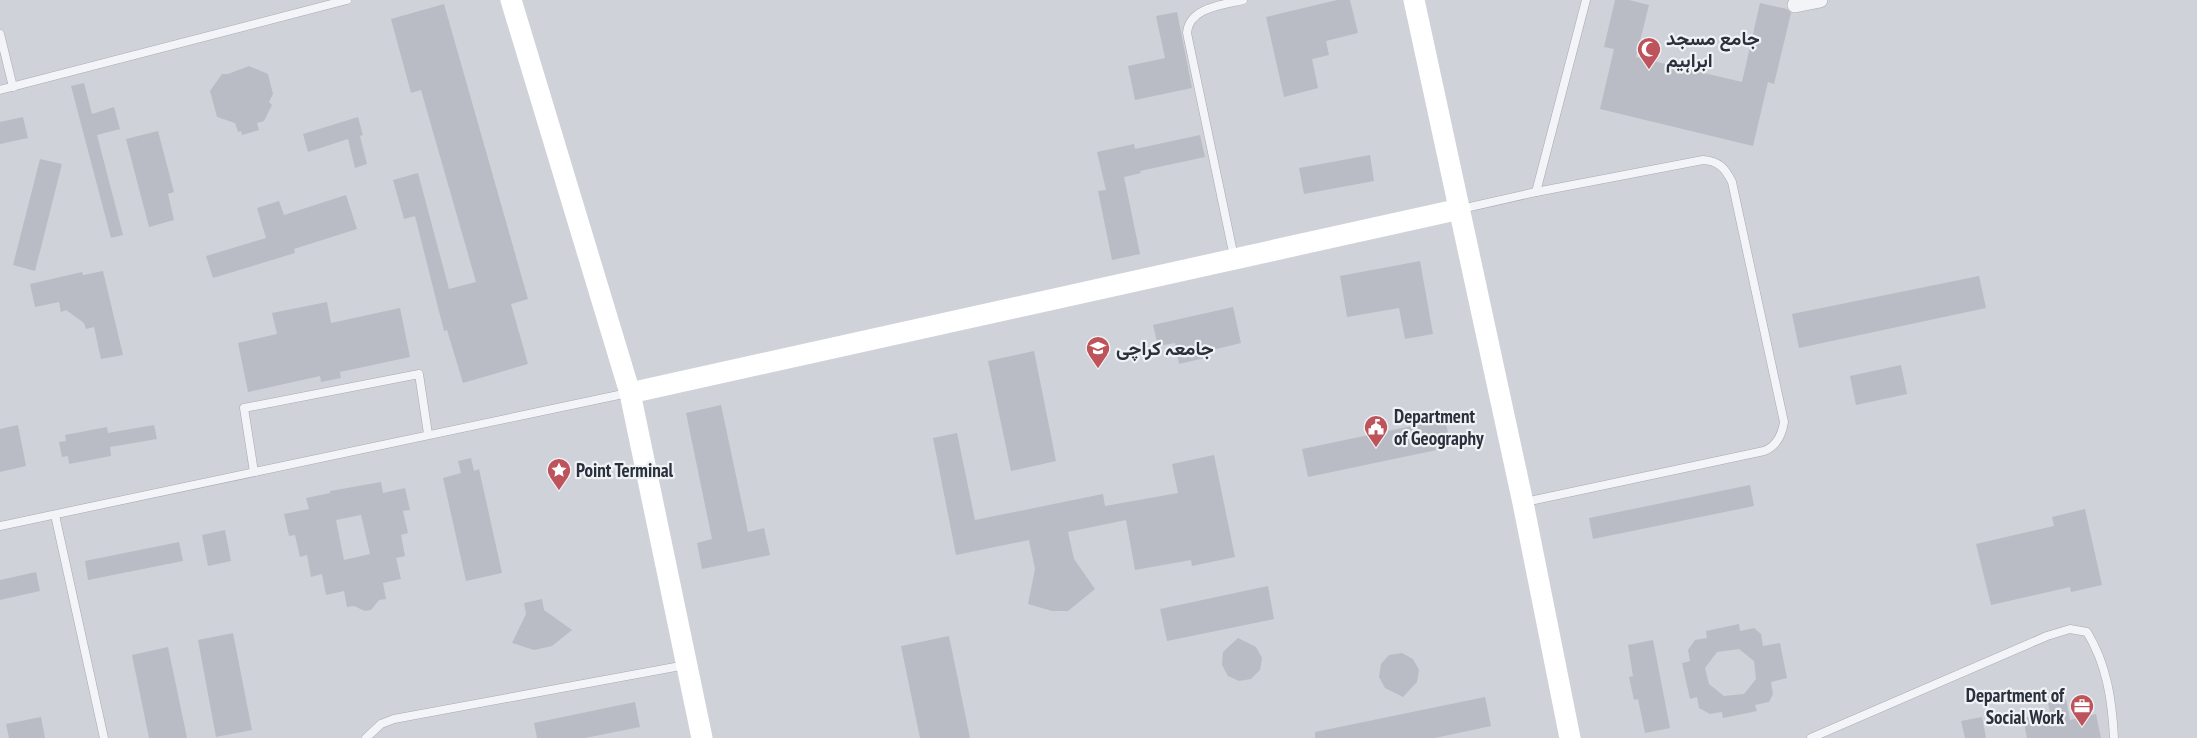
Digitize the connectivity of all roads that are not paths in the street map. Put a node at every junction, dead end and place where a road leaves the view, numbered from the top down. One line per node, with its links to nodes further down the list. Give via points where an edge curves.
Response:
1 (346, 0): 7 (lane)
2 (512, 0): 15 (street)
3 (1243, 0): 14 (lane, via 1200,11 1191,20 1187,33)
4 (1414, 0): 13 (street)
5 (1586, 0): 12 (lane)
6 (1820, 0): 8 (street)
7 (326, 3): 10 (lane)
8 (1795, 5)
9 (0, 34): 10 (lane)
10 (13, 87): 11 (lane)
11 (0, 90)
12 (1536, 192): 13 (lane); 18 (lane, via 1703,160 1722,166 1732,182 1784,422 1779,440 1764,451)
13 (1460, 209): 14 (street); 18 (street)
14 (1235, 259): 15 (street)
15 (630, 393): 16 (lane); 21 (street)
16 (428, 434): 17 (lane); 17 (lane, via 419,374 244,408)
17 (254, 472): 19 (lane)
18 (1523, 503): 25 (street)
19 (55, 514): 20 (lane); 22 (lane)
20 (0, 526)
21 (688, 665): 23 (lane, via 394,719 381,724); 24 (street)
22 (104, 738)
23 (366, 738)
24 (702, 738)
25 (1570, 738)
26 (1811, 738): 27 (lane, via 2070,629 2086,632 2098,651 2112,702)
27 (2114, 738)

